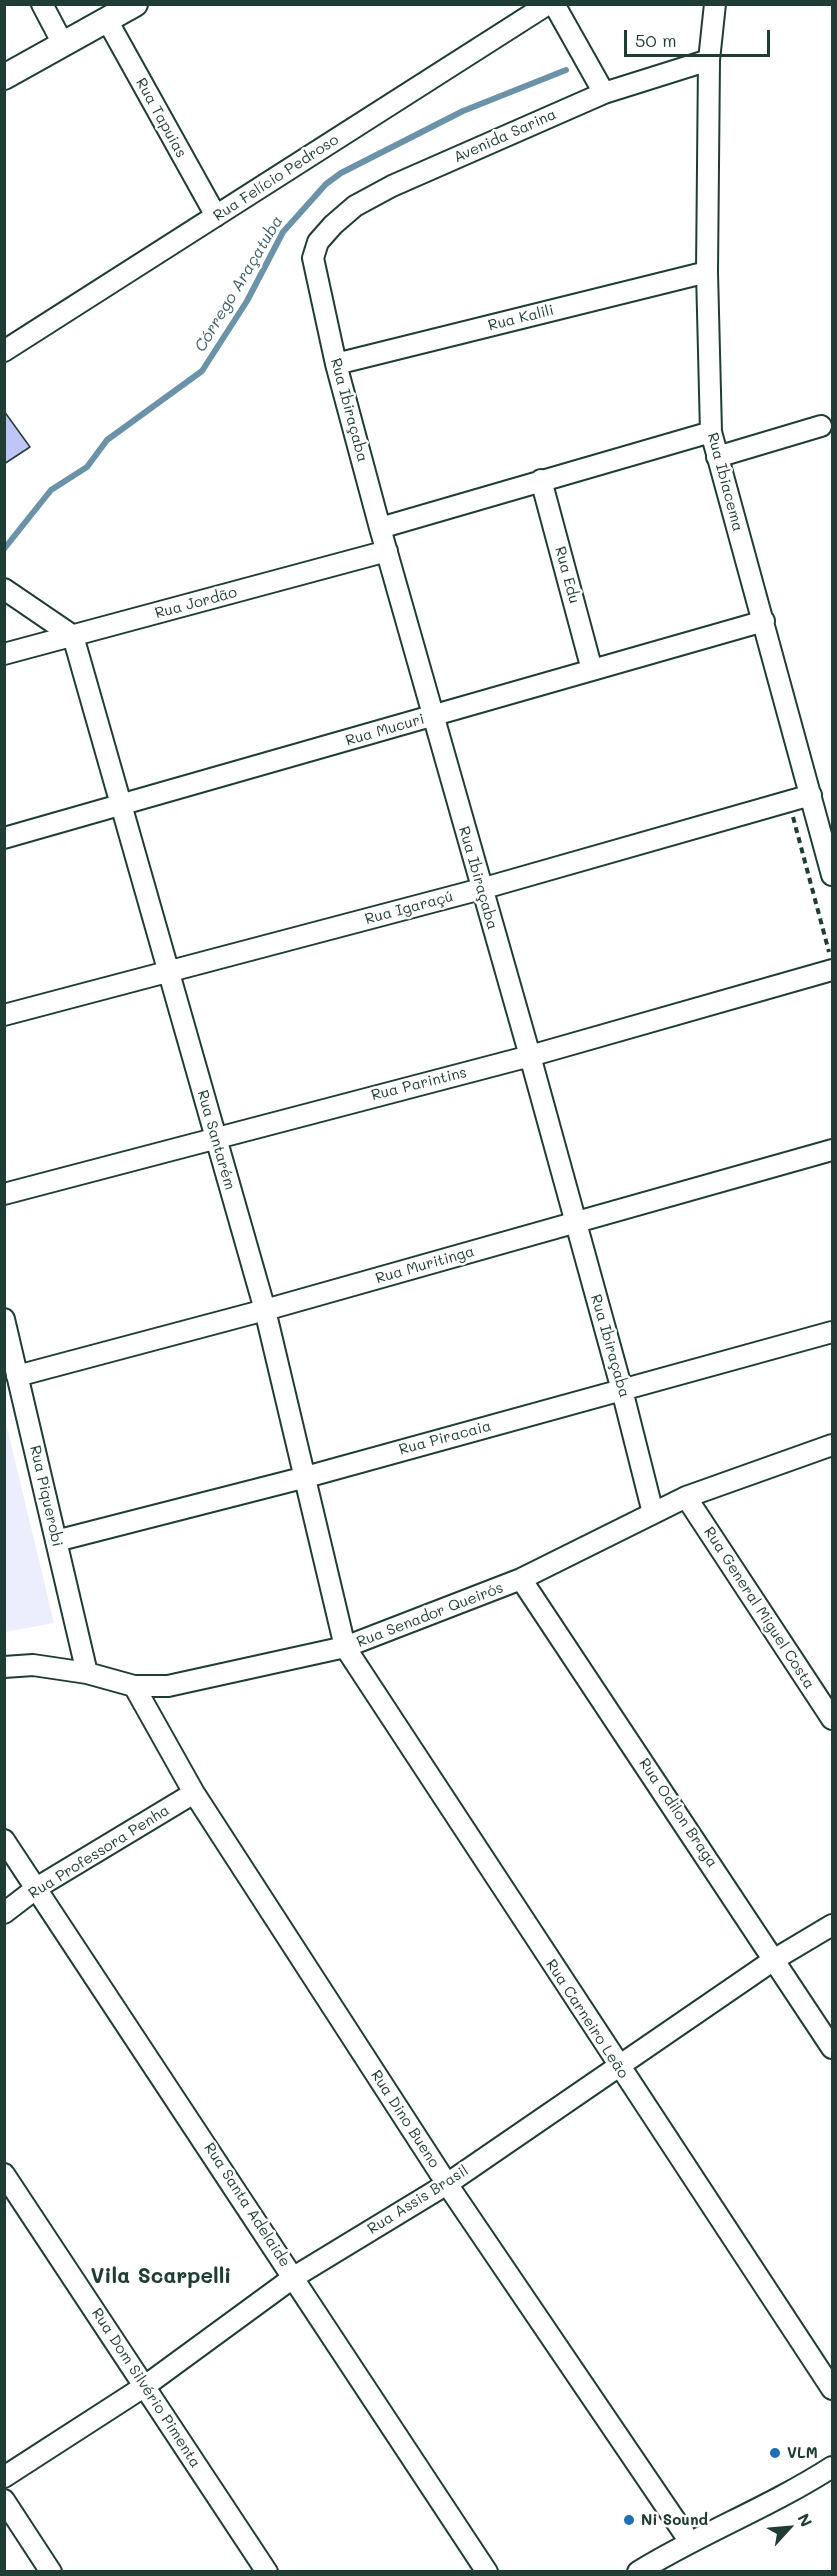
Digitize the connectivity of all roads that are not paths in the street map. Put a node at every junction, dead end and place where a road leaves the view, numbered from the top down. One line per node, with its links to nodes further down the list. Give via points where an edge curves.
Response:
1 (42, 4): 7 (street)
2 (135, 4): 6 (main road)
3 (548, 4): 11 (street, Rua Felício Pedroso)
4 (554, 4): 10 (street)
5 (715, 4): 8 (street, Rua Ibiacema)
6 (106, 20): 7 (main road); 11 (street, Rua Tapuias)
7 (63, 45): 9 (main road)
8 (709, 60): 10 (street, Avenida Sarina); 13 (street, Rua Ibiacema)
9 (4, 77)
10 (603, 93): 12 (street, Avenida Sarina, via 392,186 355,206)
11 (216, 216): 14 (street, Rua Felício Pedroso)
12 (318, 242): 15 (street, Rua Ibiraçaba, via 313,258 315,272)
13 (707, 272): 15 (street, Rua Kalili); 17 (street, Rua Ibiacema)
14 (4, 351)
15 (336, 364): 20 (street, Rua Ibiraçaba)
16 (821, 426): 18 (street)
17 (711, 432): 18 (street, Rua Ibiacema); 19 (street)
18 (717, 457): 23 (street, Rua Ibiacema)
19 (542, 480): 20 (street); 26 (street, Rua Edu)
20 (380, 528): 21 (street, Rua Ibiraçaba)
21 (387, 551): 24 (street, Rua Jordão); 27 (street, Rua Ibiraçaba)
22 (4, 589): 24 (street)
23 (764, 621): 26 (street, Rua Mucuri); 28 (street, Rua Ibiacema)
24 (74, 636): 25 (street, Rua Jordão); 29 (street, Rua Santarém)
25 (4, 654)
26 (592, 670): 27 (street, Rua Mucuri)
27 (434, 716): 29 (street, Rua Mucuri); 32 (street, Rua Ibiraçaba)
28 (811, 795): 31 (street, Rua Ibiacema); 32 (street, Rua Igaraçú)
29 (121, 804): 30 (street, Rua Mucuri); 34 (street, Rua Santarém)
30 (4, 838)
31 (832, 875)
32 (481, 889): 34 (street, Rua Igaraçú); 36 (street, Rua Ibiraçaba)
33 (831, 962): 36 (street, Rua Parintins)
34 (169, 972): 35 (street, Rua Igaraçú); 37 (street, Rua Santarém)
35 (4, 1015)
36 (530, 1056): 37 (street, Rua Parintins); 40 (street, Rua Ibiraçaba)
37 (216, 1137): 39 (street, Rua Parintins); 41 (street, Rua Santarém)
38 (832, 1150): 40 (street, Rua Muritinga)
39 (4, 1194)
40 (575, 1223): 41 (street, Rua Muritinga); 45 (street, Rua Ibiraçaba)
41 (265, 1310): 44 (street, Rua Muritinga); 47 (street, Rua Santarém)
42 (4, 1319): 44 (street, Rua Piquerobi)
43 (832, 1332): 45 (street, Rua Piracaia)
44 (17, 1376): 50 (street, Rua Piquerobi)
45 (622, 1390): 47 (street, Rua Piracaia); 49 (street, Rua Ibiraçaba)
46 (832, 1445): 48 (street, Rua Senador Queirós)
47 (306, 1477): 50 (street, Rua Piracaia); 52 (street, Rua Santarém)
48 (686, 1497): 49 (street, Rua Senador Queirós); 56 (street, Rua General Miguel Costa)
49 (653, 1513): 51 (street, Rua Senador Queirós)
50 (56, 1541): 54 (street, Rua Piquerobi)
51 (521, 1579): 52 (street, Rua Senador Queirós); 62 (street, Rua Odilon Braga)
52 (345, 1647): 55 (street, Rua Senador Queirós, via 168,1686); 64 (street, Rua Carneiro Leão)
53 (4, 1667): 54 (street, Rua Senador Queirós, via 33,1665)
54 (87, 1673): 55 (street, Rua Senador Queirós)
55 (134, 1686): 57 (street, Rua Dino Bueno)
56 (832, 1719)
57 (194, 1793): 59 (street, Rua Professora Penha); 66 (street, Rua Dino Bueno)
58 (4, 1840): 59 (street, Rua Santa Adelaide)
59 (38, 1887): 60 (street, Rua Professora Penha); 67 (street, Rua Santa Adelaide)
60 (4, 1912)
61 (832, 1925): 62 (street, Rua Assis Brasil)
62 (775, 1959): 63 (street, Rua Odilon Braga); 64 (street, Rua Assis Brasil)
63 (832, 2048)
64 (618, 2066): 66 (street, Rua Assis Brasil); 69 (street, Rua Carneiro Leão)
65 (4, 2174): 68 (street, Rua Dom Silvério Pimenta)
66 (447, 2184): 67 (street, Rua Assis Brasil); 73 (street, Rua Dino Bueno)
67 (294, 2277): 68 (street, Rua Assis Brasil); 76 (street, Rua Santa Adelaide)
68 (145, 2386): 71 (street, Rua Assis Brasil); 75 (street, Rua Dom Silvério Pimenta)
69 (832, 2389)
70 (832, 2467): 73 (street, via 791,2494)
71 (4, 2477)
72 (4, 2500): 74 (street)
73 (690, 2542): 77 (street)
74 (51, 2571)
75 (267, 2571)
76 (487, 2571)
77 (638, 2571)

